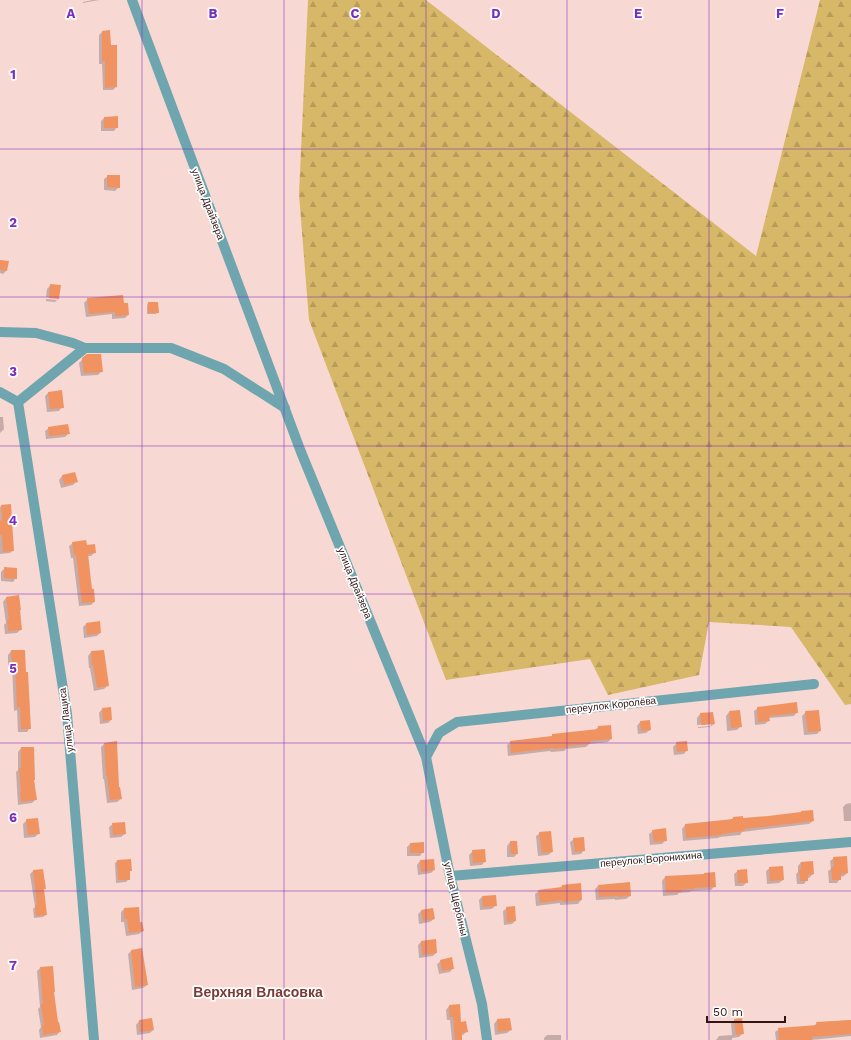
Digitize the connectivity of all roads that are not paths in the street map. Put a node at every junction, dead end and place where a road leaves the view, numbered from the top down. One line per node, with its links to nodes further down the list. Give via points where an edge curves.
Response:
1 (132, 0): 6 (street, улица Драйзера)
2 (0, 332): 3 (street, via 36,332)
3 (85, 348): 5 (street); 6 (street, via 170,348 224,369)
4 (0, 392): 5 (street)
5 (18, 402): 11 (street, улица Лациса, via 67,714)
6 (285, 408): 8 (street, улица Драйзера)
7 (814, 684): 8 (street, переулок Королёва, via 456,722 439,733)
8 (426, 757): 10 (street, улица Щербины)
9 (851, 842): 10 (street, переулок Воронихина)
10 (450, 876): 12 (street, улица Щербины, via 482,1004)
11 (94, 1040)
12 (487, 1040)

